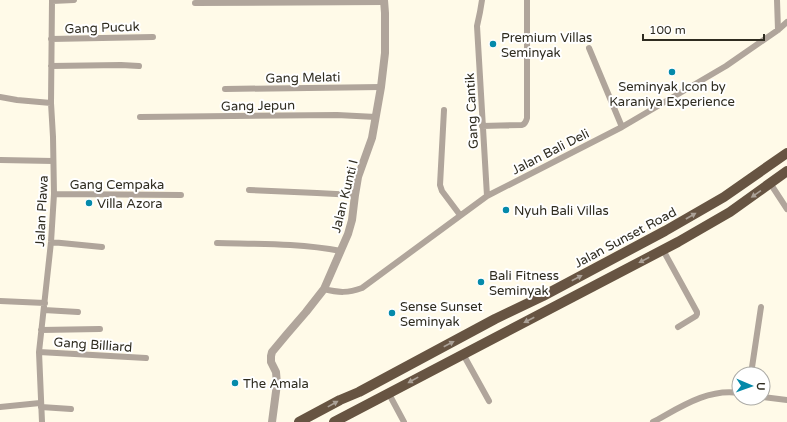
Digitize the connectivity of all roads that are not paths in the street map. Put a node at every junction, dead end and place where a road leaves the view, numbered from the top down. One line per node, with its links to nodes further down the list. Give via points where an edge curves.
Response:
1 (74, 0): 5 (street)
2 (482, 0): 22 (street, Gang Cantik, via 477,26)
3 (528, 0): 22 (street, via 526,121 522,125)
4 (777, 0): 9 (street)
5 (52, 1): 11 (street, Jalan Plawa)
6 (384, 1): 7 (street); 15 (street, Jalan Kunti I, via 385,31)
7 (195, 3)
8 (787, 22): 9 (street, Jalan Bali Deli)
9 (778, 30): 23 (street, Jalan Bali Deli, via 726,66)
10 (153, 37): 11 (street, Gang Pucuk)
11 (51, 40): 13 (street, Jalan Plawa)
12 (590, 48): 23 (street)
13 (51, 66): 14 (street); 18 (street, Jalan Plawa)
14 (139, 66)
15 (381, 87): 16 (street, Gang Melati); 21 (street, Jalan Kunti I)
16 (225, 89)
17 (0, 97): 18 (street)
18 (51, 103): 26 (street, Jalan Plawa)
19 (444, 110): 35 (street, via 440,185)
20 (140, 117): 21 (street, Gang Jepun)
21 (376, 117): 32 (street, Jalan Kunti I)
22 (482, 126): 33 (street, Gang Cantik)
23 (622, 127): 33 (street, Jalan Bali Deli)
24 (787, 153): 63 (highway, Jalan Sunset Road, one-way to 24, via 665,231 724,197)
25 (0, 160): 26 (street)
26 (53, 161): 30 (street, Jalan Plawa)
27 (787, 171): 28 (highway)
28 (770, 184): 34 (street); 39 (highway, one-way to 39, via 730,212)
29 (249, 190): 32 (street)
30 (54, 194): 31 (street, Gang Cempaka); 36 (street, Jalan Plawa)
31 (181, 195)
32 (355, 195): 40 (street, Jalan Kunti I, via 352,220)
33 (487, 196): 35 (street, Jalan Bali Deli)
34 (787, 209)
35 (460, 215): 41 (street, Jalan Bali Deli, via 362,288 344,292)
36 (51, 242): 38 (street); 43 (street, Jalan Plawa)
37 (217, 243): 40 (street, via 317,247)
38 (102, 247)
39 (663, 250): 46 (street, via 697,314); 50 (highway, one-way to 50)
40 (341, 251): 41 (street, Jalan Kunti I)
41 (324, 289): 62 (street, Jalan Kunti I, via 272,352 271,362 276,372 277,384)
42 (0, 301): 43 (street)
43 (44, 306): 45 (street); 48 (street, Jalan Plawa)
44 (761, 307): 52 (street)
45 (78, 312)
46 (678, 327)
47 (100, 329): 48 (street)
48 (41, 330): 49 (street, Jalan Plawa)
49 (39, 352): 51 (street, Gang Billiard); 58 (street, Jalan Plawa)
50 (464, 354): 54 (highway, one-way to 54); 57 (street)
51 (146, 358)
52 (752, 366)
53 (731, 393): 66 (street, via 697,399)
54 (389, 394): 64 (highway); 65 (street)
55 (771, 397): 56 (street)
56 (787, 400)
57 (489, 401)
58 (41, 405): 59 (street); 60 (street); 61 (street, Jalan Plawa)
59 (0, 407)
60 (71, 409)
61 (42, 422)
62 (272, 422)
63 (299, 422)
64 (334, 422)
65 (404, 422)
66 (653, 422)

